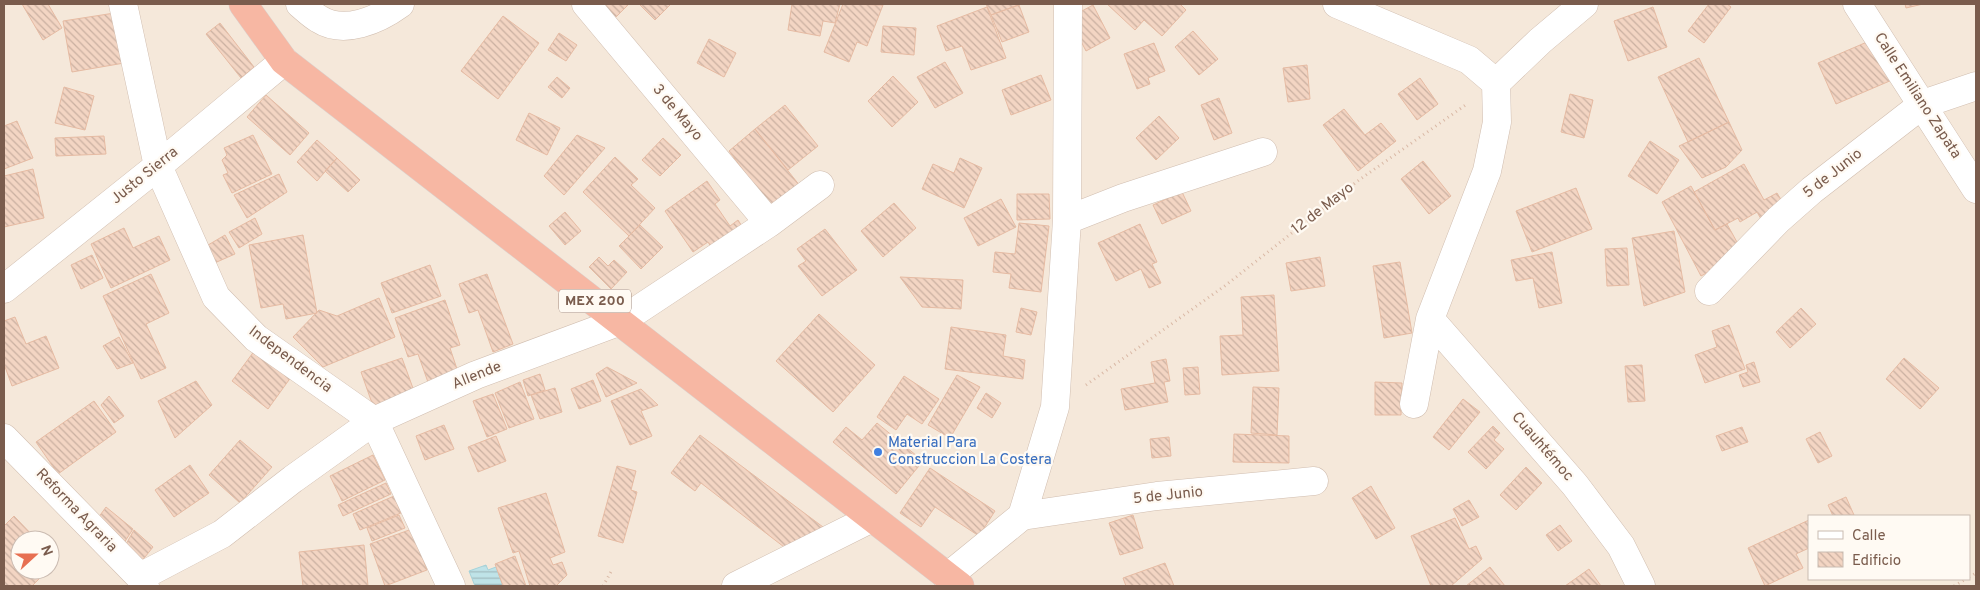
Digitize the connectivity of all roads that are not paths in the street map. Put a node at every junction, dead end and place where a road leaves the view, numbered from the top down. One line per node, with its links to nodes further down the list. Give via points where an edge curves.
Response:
1 (123, 4): 15 (street, Independencia)
2 (242, 4): 10 (highway, MEX 200)
3 (300, 4): 4 (street, via 320,20 346,27 370,20)
4 (400, 4)
5 (586, 4): 19 (street, 3 de Mayo)
6 (1068, 4): 18 (street)
7 (1337, 4): 11 (street, via 1469,60)
8 (1584, 4): 11 (street, via 1540,40)
9 (1857, 4): 13 (street, Calle Emiliano Zapata)
10 (284, 61): 15 (street, Justo Sierra); 23 (highway, MEX 200)
11 (1496, 83): 22 (street, via 1497,122 1487,171)
12 (1976, 86): 13 (street, 5 de Junio)
13 (1923, 104): 17 (street, Calle Emiliano Zapata); 21 (street, 5 de Junio, via 1812,190)
14 (1263, 152): 18 (street)
15 (158, 166): 20 (street, Justo Sierra); 25 (street, Independencia, via 216,297 256,338)
16 (820, 185): 19 (street, Allende)
17 (1976, 189)
18 (1067, 220): 28 (street, via 1055,407)
19 (770, 223): 23 (street, Allende)
20 (4, 288)
21 (1709, 291)
22 (1430, 318): 24 (street); 34 (street, Cuauhtémoc, via 1575,485 1621,546)
23 (621, 321): 25 (street, Allende, via 476,375); 29 (highway, MEX 200)
24 (1414, 404)
25 (374, 421): 31 (street, Allende, via 293,478 222,534); 32 (street, Independencia)
26 (4, 438): 31 (street, Reforma Agraria)
27 (1314, 481): 28 (street, 5 de Junio, via 1148,498)
28 (1022, 516): 30 (street)
29 (872, 518): 30 (highway, MEX 200); 33 (street)
30 (954, 581)
31 (142, 582)
32 (451, 586)
33 (736, 586)
34 (1641, 586)

